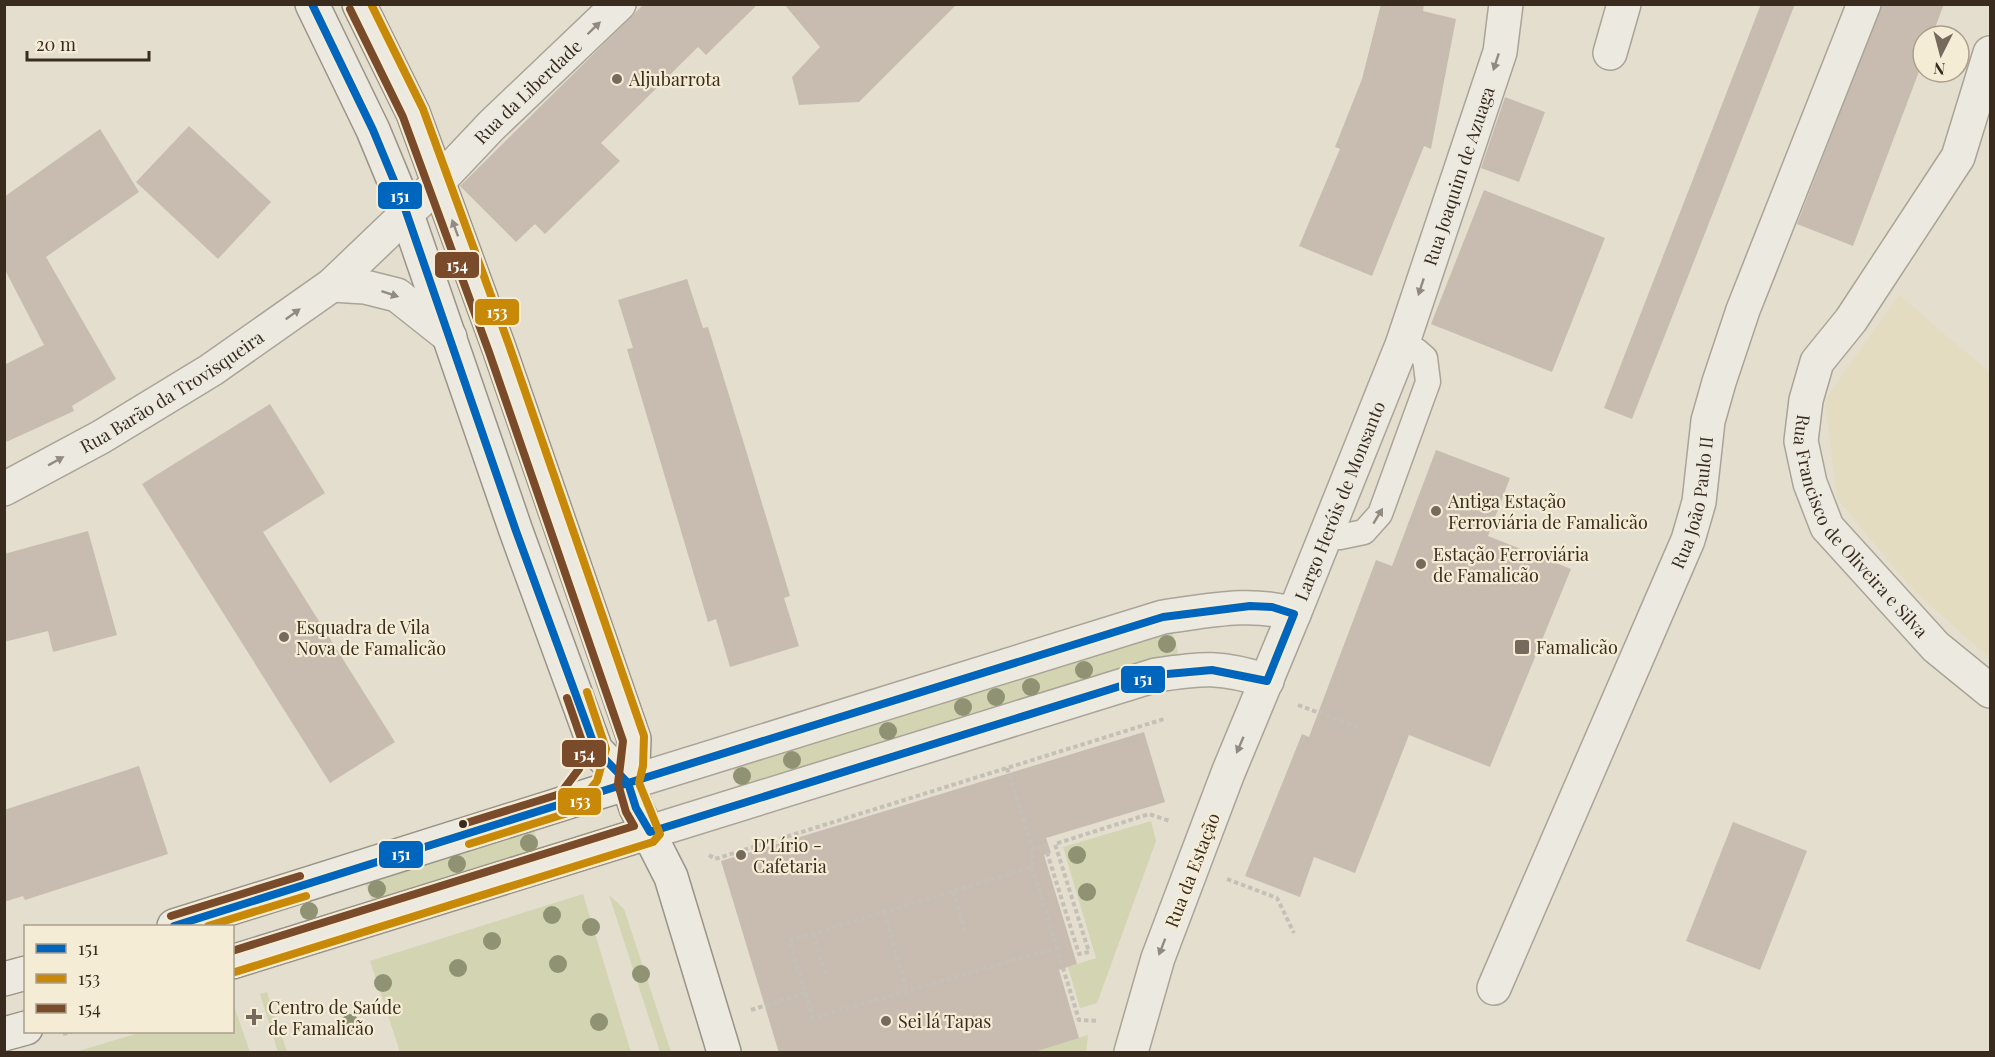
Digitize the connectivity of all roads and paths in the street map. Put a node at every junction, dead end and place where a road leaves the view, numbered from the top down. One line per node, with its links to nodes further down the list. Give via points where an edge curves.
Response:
1 (312, 4): 10 (street)
2 (359, 4): 9 (street, via 413,113)
3 (619, 4): 9 (street, Rua da Liberdade, one-way to 3)
4 (1506, 4): 13 (street, Rua Joaquim de Azuaga, one-way to 13, via 1500,52)
5 (1624, 4): 7 (street)
6 (1864, 4): 46 (street, Rua João Paulo II, via 1743,310 1719,382 1708,421 1699,502 1688,540)
7 (1610, 53)
8 (1990, 53): 17 (street, Rua Francisco de Oliveira e Silva, via 1958,157 1851,320 1817,362 1806,400 1801,441 1810,483 1827,527 1935,647)
9 (438, 182): 10 (street, Rua Barão da Trovisqueira); 20 (street, one-way to 9)
10 (405, 206): 11 (street, Rua Barão da Trovisqueira); 12 (street)
11 (332, 285): 12 (street, one-way to 12, via 397,295); 14 (street, Rua Barão da Trovisqueira, one-way to 11, via 101,437 211,370)
12 (450, 337): 21 (street)
13 (1402, 345): 15 (street, Largo Heróis de Monsanto)
14 (4, 489)
15 (1294, 614): 16 (street, Largo Heróis de Monsanto); 22 (street, via 1250,606 1162,617)
16 (1265, 686): 19 (path); 25 (street, via 1226,669 1204,667 1156,675); 54 (street, Rua da Estação, one-way to 54, via 1158,958)
17 (1990, 691)
18 (1164, 719): 23 (path)
19 (1362, 729)
20 (634, 739): 22 (street, via 656,758); 25 (street)
21 (596, 750): 24 (street, via 589,774); 25 (street)
22 (679, 766): 25 (street)
23 (1007, 768): 27 (path); 28 (path, via 715,859)
24 (566, 803): 25 (street); 30 (street)
25 (638, 808): 36 (street); 53 (street, via 671,877)
26 (1170, 821): 27 (path, via 1149,814 1055,844 1089,952 1079,954 1045,846)
27 (1033, 850): 29 (path)
28 (709, 855)
29 (1032, 867): 32 (path); 41 (path)
30 (337, 875): 33 (street); 36 (street)
31 (1222, 877): 38 (path, via 1277,898)
32 (953, 891): 34 (path); 37 (path)
33 (260, 899): 35 (street); 40 (street)
34 (884, 913): 39 (path); 47 (path)
35 (180, 925)
36 (352, 925): 40 (street)
37 (965, 931)
38 (1294, 933)
39 (813, 934): 44 (path); 48 (path, via 789,941)
40 (277, 948): 42 (street)
41 (1056, 948): 47 (path); 50 (path, via 1078,1020)
42 (234, 961)
43 (24, 974): 45 (street)
44 (825, 974)
45 (4, 979)
46 (1494, 988)
47 (907, 991): 48 (path, via 813,1018)
48 (806, 993): 49 (path)
49 (751, 1011)
50 (1099, 1021)
51 (24, 1029): 52 (street)
52 (4, 1034)
53 (724, 1053)
54 (1131, 1053)

